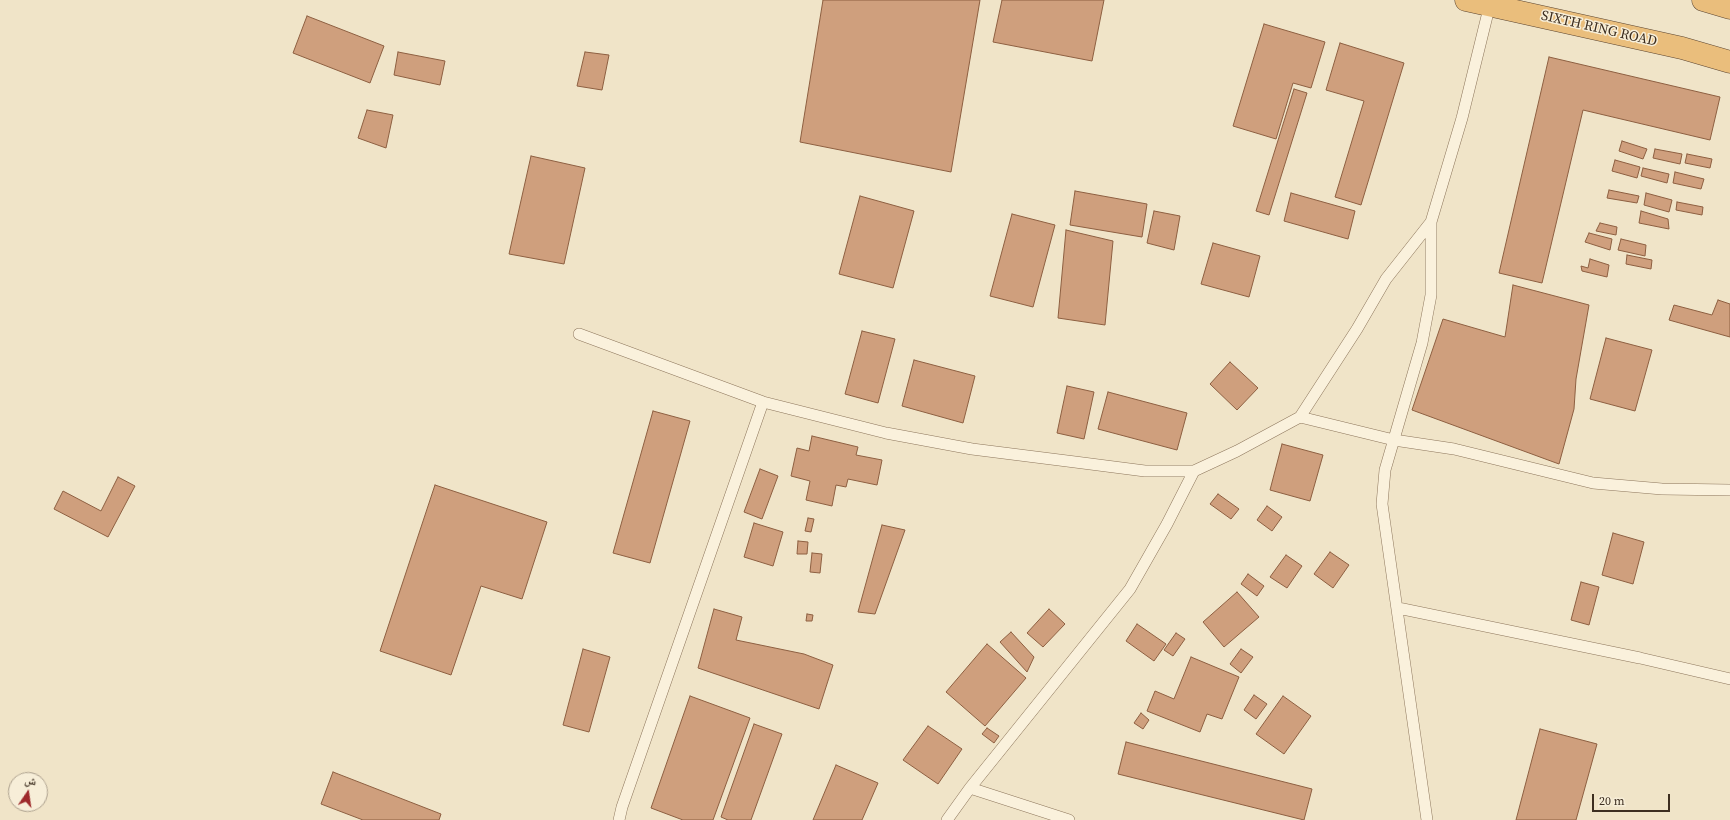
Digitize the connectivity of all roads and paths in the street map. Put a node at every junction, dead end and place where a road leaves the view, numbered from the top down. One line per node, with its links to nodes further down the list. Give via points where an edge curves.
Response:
1 (1466, 0): 3 (highway, SIXTH RING ROAD)
2 (1703, 0): 4 (highway)
3 (1491, 2): 5 (highway, SIXTH RING ROAD); 6 (lane, via 1462,118)
4 (1730, 8)
5 (1730, 62)
6 (1431, 222): 9 (lane, via 1386,279); 10 (lane, via 1431,295 1422,343)
7 (579, 334): 8 (lane)
8 (763, 402): 11 (lane, via 886,433 972,449 1145,471); 16 (lane)
9 (1300, 417): 10 (lane); 11 (lane)
10 (1394, 440): 12 (lane, via 1454,449 1593,483 1662,489); 13 (lane, via 1385,470 1382,504)
11 (1194, 471): 15 (lane, via 1130,589)
12 (1730, 490)
13 (1398, 608): 14 (lane); 19 (lane)
14 (1730, 679)
15 (970, 788): 17 (lane); 18 (lane)
16 (619, 820)
17 (947, 820)
18 (1069, 820)
19 (1427, 820)

